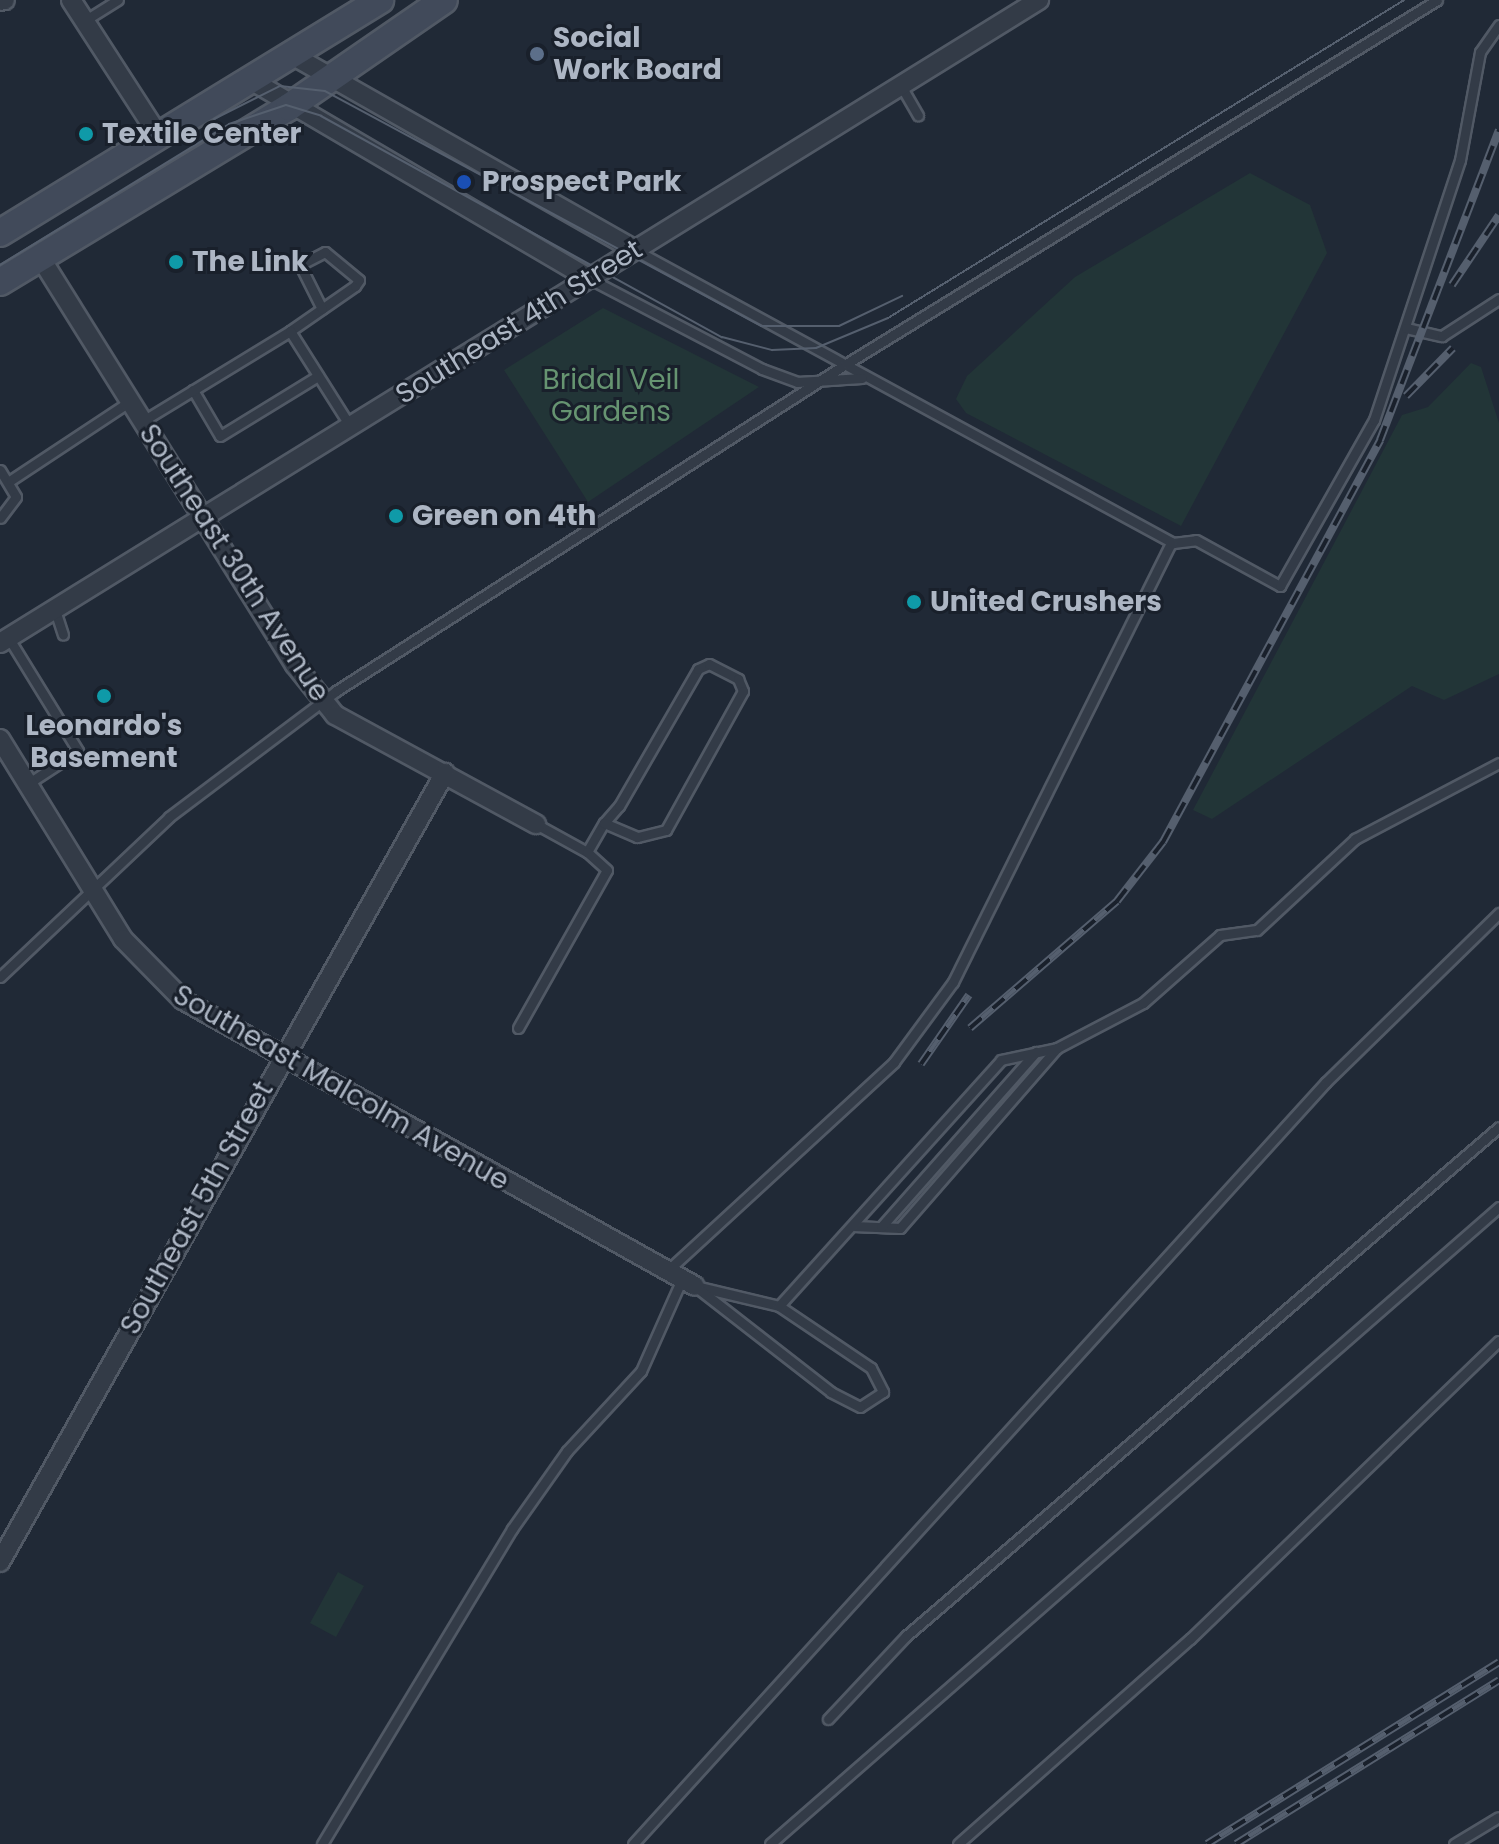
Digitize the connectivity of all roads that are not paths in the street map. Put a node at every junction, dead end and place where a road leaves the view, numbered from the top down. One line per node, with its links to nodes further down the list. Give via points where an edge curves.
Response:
1 (71, 0): 7 (street)
2 (118, 0): 7 (lane)
3 (380, 0): 9 (main road)
4 (444, 0): 11 (main road)
5 (1039, 0): 12 (street, Southeast 4th Street)
6 (1437, 0): 25 (lane)
7 (84, 21): 15 (street)
8 (1499, 25): 23 (lane, via 1480,52 1460,160)
9 (292, 55): 10 (main road); 11 (street)
10 (249, 79): 13 (street); 15 (main road)
11 (328, 81): 13 (main road); 17 (street)
12 (901, 86): 14 (lane); 17 (street, Southeast 4th Street)
13 (289, 107): 18 (main road); 19 (street)
14 (918, 115)
15 (159, 136): 16 (main road)
16 (0, 233)
17 (635, 250): 19 (street, Southeast 4th Street); 25 (lane)
18 (40, 257): 20 (main road); 30 (street, Southeast 30th Avenue)
19 (590, 279): 28 (lane, via 727,354 797,382); 32 (street, Southeast 4th Street)
20 (0, 282)
21 (1499, 299): 23 (lane, via 1442,336)
22 (322, 309): 22 (lane, via 359,280 325,252 300,265); 24 (lane)
23 (1406, 328): 37 (lane, via 1374,420 1280,586 1196,540)
24 (290, 331): 26 (lane); 29 (lane)
25 (846, 364): 27 (lane); 28 (lane)
26 (318, 376): 29 (lane, via 220,436); 32 (lane)
27 (862, 378): 28 (lane); 37 (lane)
28 (820, 381): 41 (lane)
29 (193, 390): 31 (lane)
30 (129, 402): 31 (street, Southeast 30th Avenue); 34 (lane)
31 (141, 422): 36 (street, Southeast 30th Avenue)
32 (350, 426): 36 (street, Southeast 4th Street)
33 (0, 470): 34 (lane)
34 (11, 480): 35 (lane, via 16,497)
35 (0, 518)
36 (202, 518): 38 (street, Southeast 4th Street); 41 (street, Southeast 30th Avenue)
37 (1171, 542): 60 (lane, via 953,982 894,1062)
38 (54, 607): 39 (lane); 40 (street, Southeast 4th Street)
39 (63, 635)
40 (4, 640): 45 (lane, via 78,751)
41 (323, 700): 44 (street, Southeast 30th Avenue, via 335,715); 49 (lane, via 205,788)
42 (0, 739): 45 (street, Southeast Malcolm Avenue)
43 (1499, 763): 53 (lane, via 1355,839 1257,930 1220,935 1143,1003)
44 (445, 773): 47 (street, Southeast 30th Avenue); 55 (street, Southeast 5th Street)
45 (29, 783): 49 (street, Southeast Malcolm Avenue)
46 (604, 823): 46 (lane, via 698,669 709,664 738,679 743,691 666,830 637,837); 48 (lane)
47 (536, 824): 48 (lane)
48 (587, 852): 52 (lane, via 607,870)
49 (92, 886): 51 (lane); 55 (street, Southeast Malcolm Avenue, via 150,971 183,1000)
50 (1499, 913): 67 (lane, via 1326,1082)
51 (0, 977)
52 (518, 1028)
53 (1057, 1048): 54 (lane); 59 (lane, via 900,1228)
54 (1036, 1052): 58 (lane, via 1001,1060); 59 (lane)
55 (283, 1057): 60 (street, Southeast Malcolm Avenue); 63 (street, Southeast 5th Street)
56 (1499, 1127): 64 (lane, via 906,1636)
57 (1499, 1207): 68 (lane)
58 (853, 1226): 59 (lane); 61 (lane)
59 (881, 1227)
60 (681, 1280): 61 (lane); 61 (lane, via 831,1392 860,1407 875,1403 883,1392 871,1368); 66 (lane, via 641,1371 567,1451 512,1529)
61 (779, 1306)
62 (1499, 1341): 69 (lane, via 1190,1639)
63 (0, 1562)
64 (828, 1719)
65 (1499, 1817): 70 (lane)
66 (322, 1844)
67 (633, 1844)
68 (770, 1844)
69 (958, 1844)
70 (1454, 1844)

